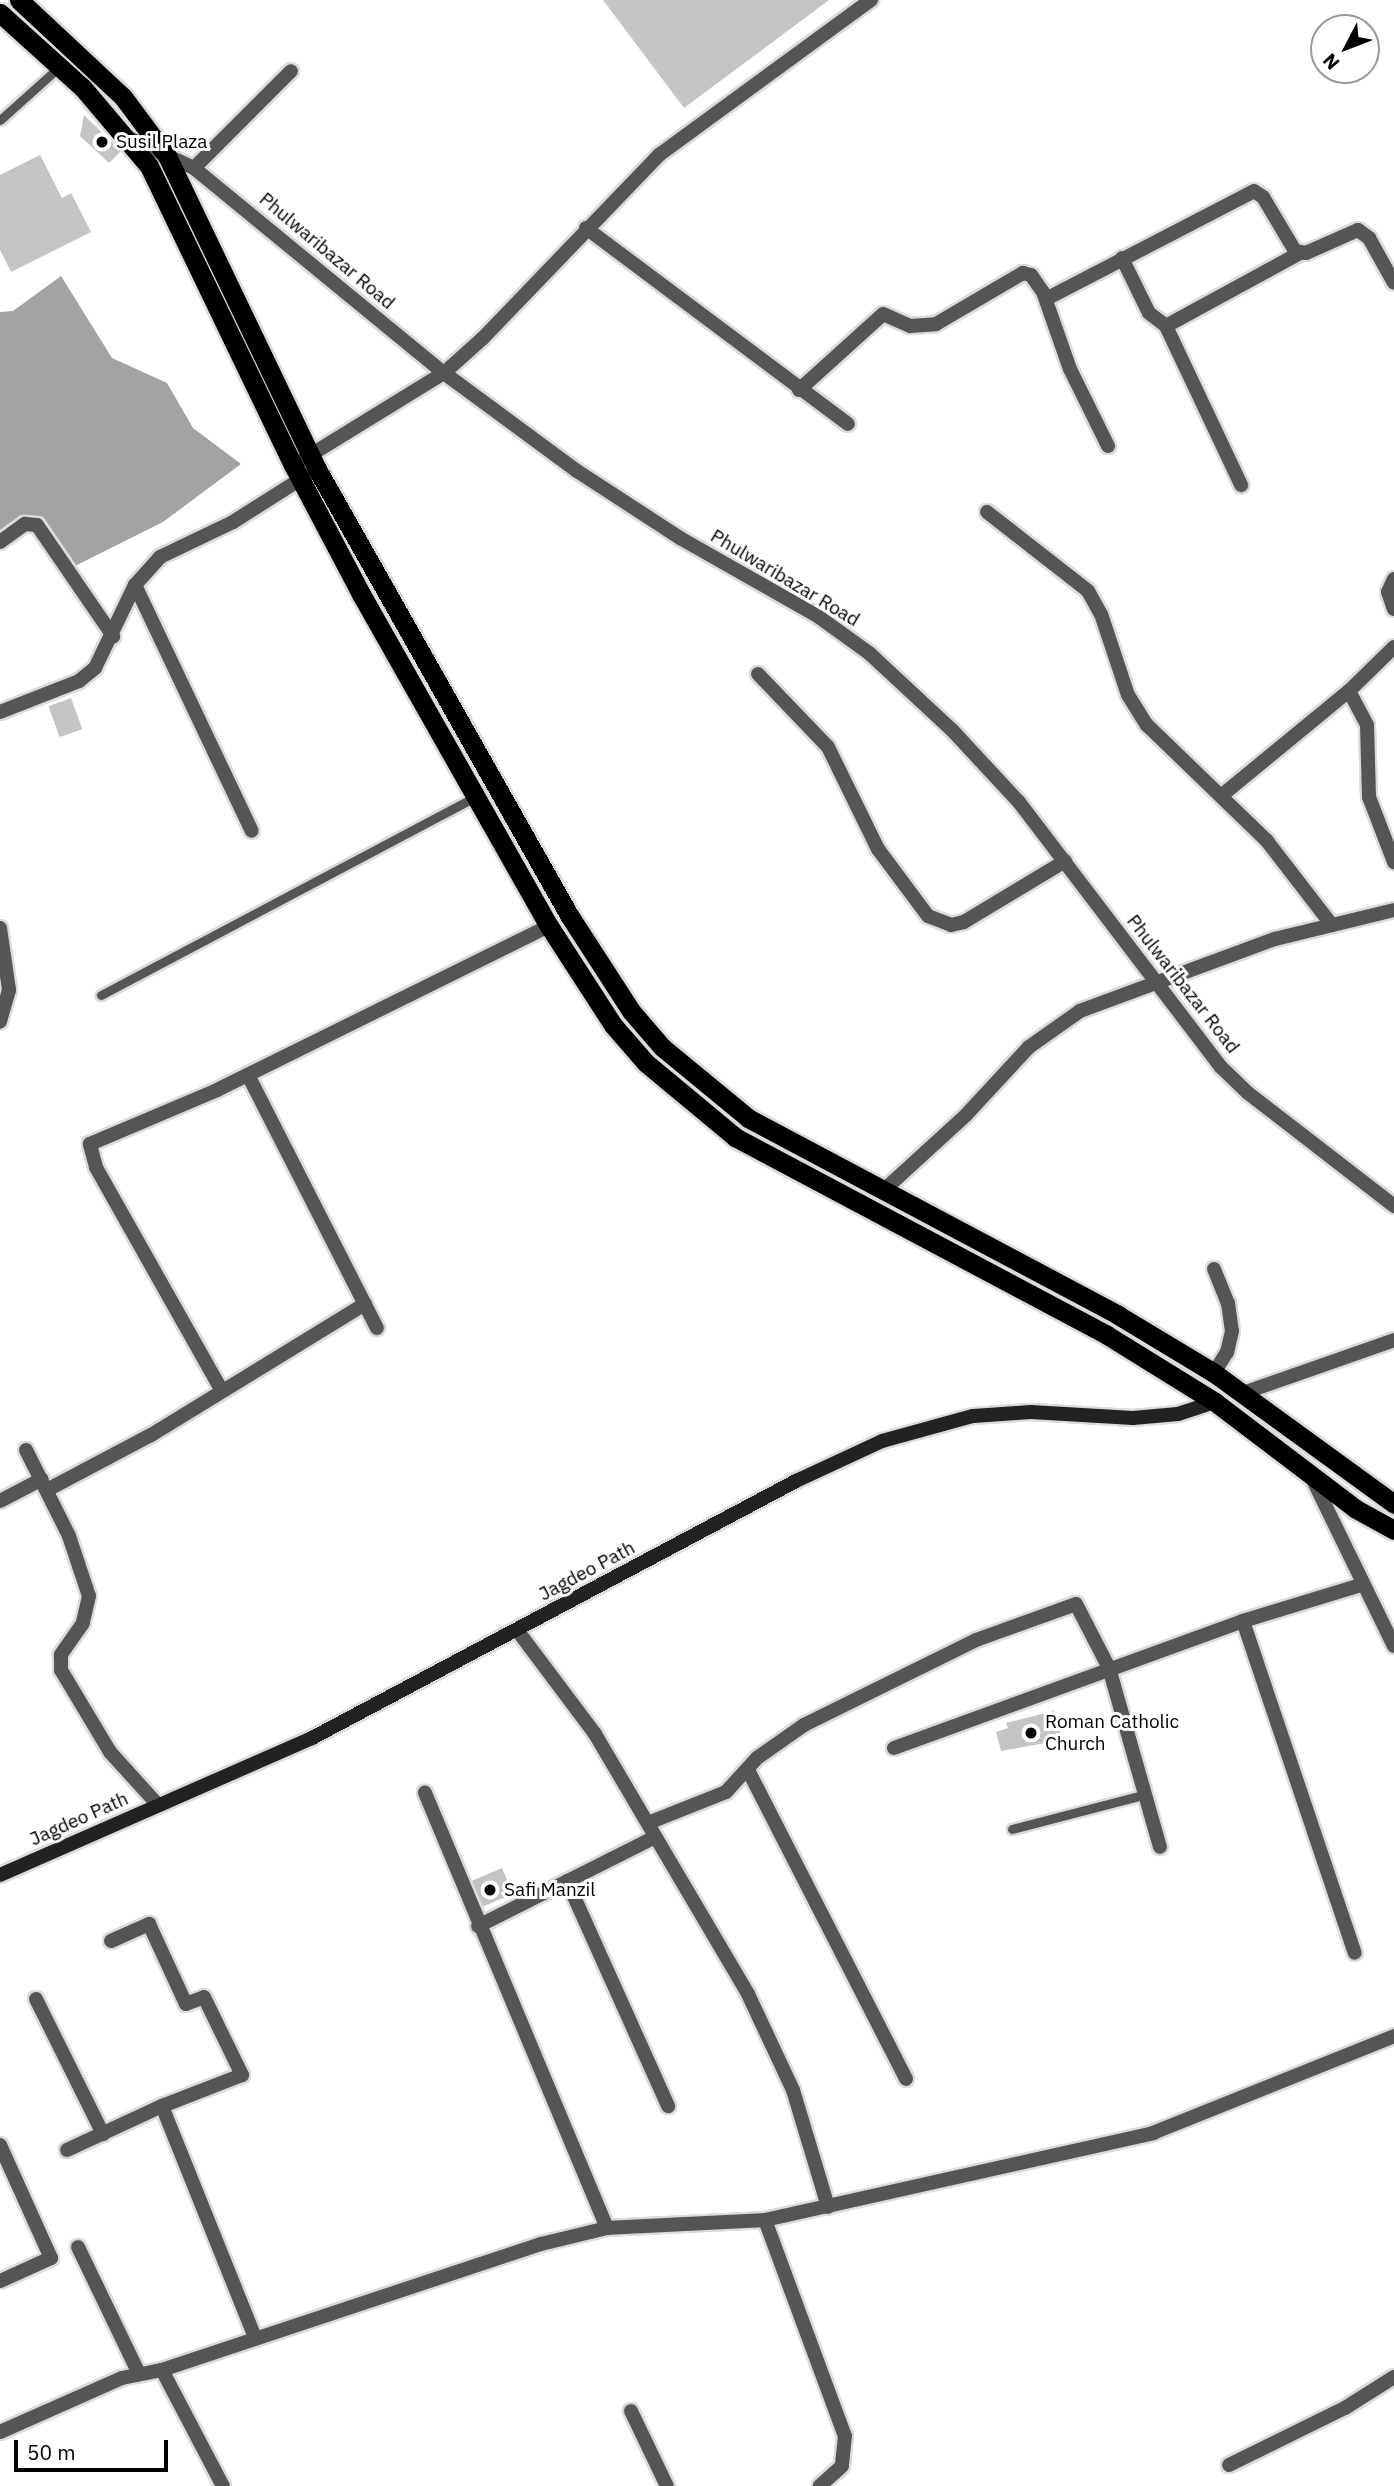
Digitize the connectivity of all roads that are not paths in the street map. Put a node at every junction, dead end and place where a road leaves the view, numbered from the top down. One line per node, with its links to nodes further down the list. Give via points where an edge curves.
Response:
1 (19, 0): 8 (highway, via 123,97)
2 (871, 0): 10 (street, via 687,131)
3 (0, 13): 4 (highway)
4 (59, 67): 6 (lane); 7 (highway)
5 (291, 71): 9 (street)
6 (0, 120)
7 (129, 138): 8 (street, Phulwaribazar Road); 20 (highway, via 166,198)
8 (167, 156): 9 (street, Phulwaribazar Road); 20 (highway)
9 (194, 168): 16 (street, Phulwaribazar Road)
10 (586, 228): 16 (street, via 483,338); 17 (street)
11 (1300, 253): 12 (street, via 1290,246 1263,197 1254,191); 13 (street, via 1358,230 1369,238); 15 (street)
12 (1122, 258): 14 (street); 15 (street, via 1149,313)
13 (1394, 283)
14 (1046, 299): 17 (street, via 1037,281 1023,273 936,324 910,326 883,314); 19 (street, via 1070,369)
15 (1166, 326): 21 (street)
16 (443, 373): 20 (street); 39 (street, Phulwaribazar Road, via 577,471 680,538 819,617 869,653 985,763)
17 (799, 390): 18 (street)
18 (848, 424)
19 (1108, 446)
20 (305, 467): 23 (highway); 25 (highway); 27 (street, via 233,522 160,557)
21 (1241, 485)
22 (987, 512): 37 (street, via 1088,591 1139,715)
23 (353, 531): 25 (highway); 31 (highway)
24 (0, 542): 29 (street, via 25,524 37,524)
25 (333, 542): 32 (highway)
26 (1394, 579): 28 (street, via 1388,592)
27 (135, 585): 29 (street); 38 (street)
28 (1394, 609)
29 (113, 636): 35 (street, via 95,668 79,681)
30 (1394, 647): 34 (street)
31 (428, 664): 32 (highway); 49 (highway, via 603,971 662,1048 748,1118)
32 (408, 674): 36 (highway)
33 (758, 674): 39 (street, via 828,747 878,849 928,916 951,925 964,922)
34 (1349, 691): 37 (street); 40 (street, via 1367,725 1369,797)
35 (0, 712)
36 (478, 795): 43 (highway); 46 (lane)
37 (1222, 796): 42 (street, via 1291,868)
38 (252, 831)
39 (1065, 861): 45 (street, Phulwaribazar Road)
40 (1394, 862)
41 (1394, 911): 42 (street)
42 (1332, 925): 45 (street, via 1275,939)
43 (549, 926): 48 (street); 52 (highway, via 613,1025 685,1099 735,1137)
44 (0, 928): 47 (street, via 9,990)
45 (1156, 985): 49 (street, via 1098,1003 1049,1030); 50 (street, Phulwaribazar Road, via 1195,1038 1248,1093)
46 (102, 996)
47 (0, 1022)
48 (248, 1074): 54 (street); 58 (street, via 90,1143 96,1167)
49 (884, 1190): 51 (highway)
50 (1394, 1206)
51 (947, 1223): 52 (highway); 57 (highway)
52 (939, 1244): 60 (highway, via 1107,1335)
53 (1214, 1269): 57 (street, via 1228,1303 1232,1331 1227,1352)
54 (365, 1304): 55 (street); 58 (street)
55 (377, 1328)
56 (1394, 1340): 59 (street)
57 (1214, 1373): 59 (highway)
58 (222, 1391): 63 (street, via 151,1435)
59 (1243, 1393): 65 (highway)
60 (1215, 1402): 62 (highway); 69 (main road, Jagdeo Path, via 1178,1414 1133,1418 1031,1412 973,1416 882,1441 796,1481)
61 (26, 1450): 63 (street)
62 (1311, 1474): 66 (highway); 67 (street)
63 (45, 1484): 64 (street); 76 (street, via 79,1561 89,1597 83,1623 61,1655 61,1670 110,1752)
64 (0, 1500)
65 (1394, 1504)
66 (1394, 1530)
67 (1361, 1585): 68 (street); 70 (street)
68 (1243, 1621): 71 (street); 85 (street)
69 (517, 1630): 76 (main road, Jagdeo Path, via 312,1738); 77 (street, via 595,1734)
70 (1394, 1646)
71 (1109, 1668): 72 (street); 73 (street, via 1076,1604 1050,1611 976,1640 804,1724 774,1744); 75 (street)
72 (894, 1748)
73 (748, 1770): 77 (street, via 713,1801); 88 (street)
74 (425, 1793): 83 (street)
75 (1146, 1794): 78 (lane); 80 (street)
76 (158, 1805): 81 (main road, Jagdeo Path)
77 (648, 1823): 79 (street)
78 (1012, 1829)
79 (655, 1837): 82 (street); 94 (street, via 715,1935 773,2044 808,2132)
80 (1160, 1847)
81 (0, 1875)
82 (567, 1881): 83 (street); 90 (street)
83 (478, 1926): 96 (street)
84 (111, 1941): 89 (street, via 149,1924 186,2004 204,1997 242,2075)
85 (1355, 1953)
86 (36, 1998): 91 (street)
87 (1394, 2036): 94 (street, via 1153,2133)
88 (906, 2079)
89 (162, 2106): 91 (street); 99 (street)
90 (668, 2106)
91 (103, 2134): 93 (street)
92 (0, 2145): 98 (street, via 51,2258)
93 (67, 2150)
94 (828, 2207): 95 (street)
95 (765, 2220): 96 (street); 108 (street, via 845,2436 842,2466)
96 (607, 2228): 99 (street, via 592,2228)
97 (78, 2247): 101 (street)
98 (0, 2281)
99 (256, 2337): 100 (street)
100 (162, 2370): 101 (street); 106 (street)
101 (139, 2374): 104 (street)
102 (1394, 2377): 105 (street, via 1345,2408)
103 (631, 2411): 107 (street)
104 (0, 2431)
105 (1229, 2465)
106 (223, 2486)
107 (667, 2486)
108 (820, 2486)

